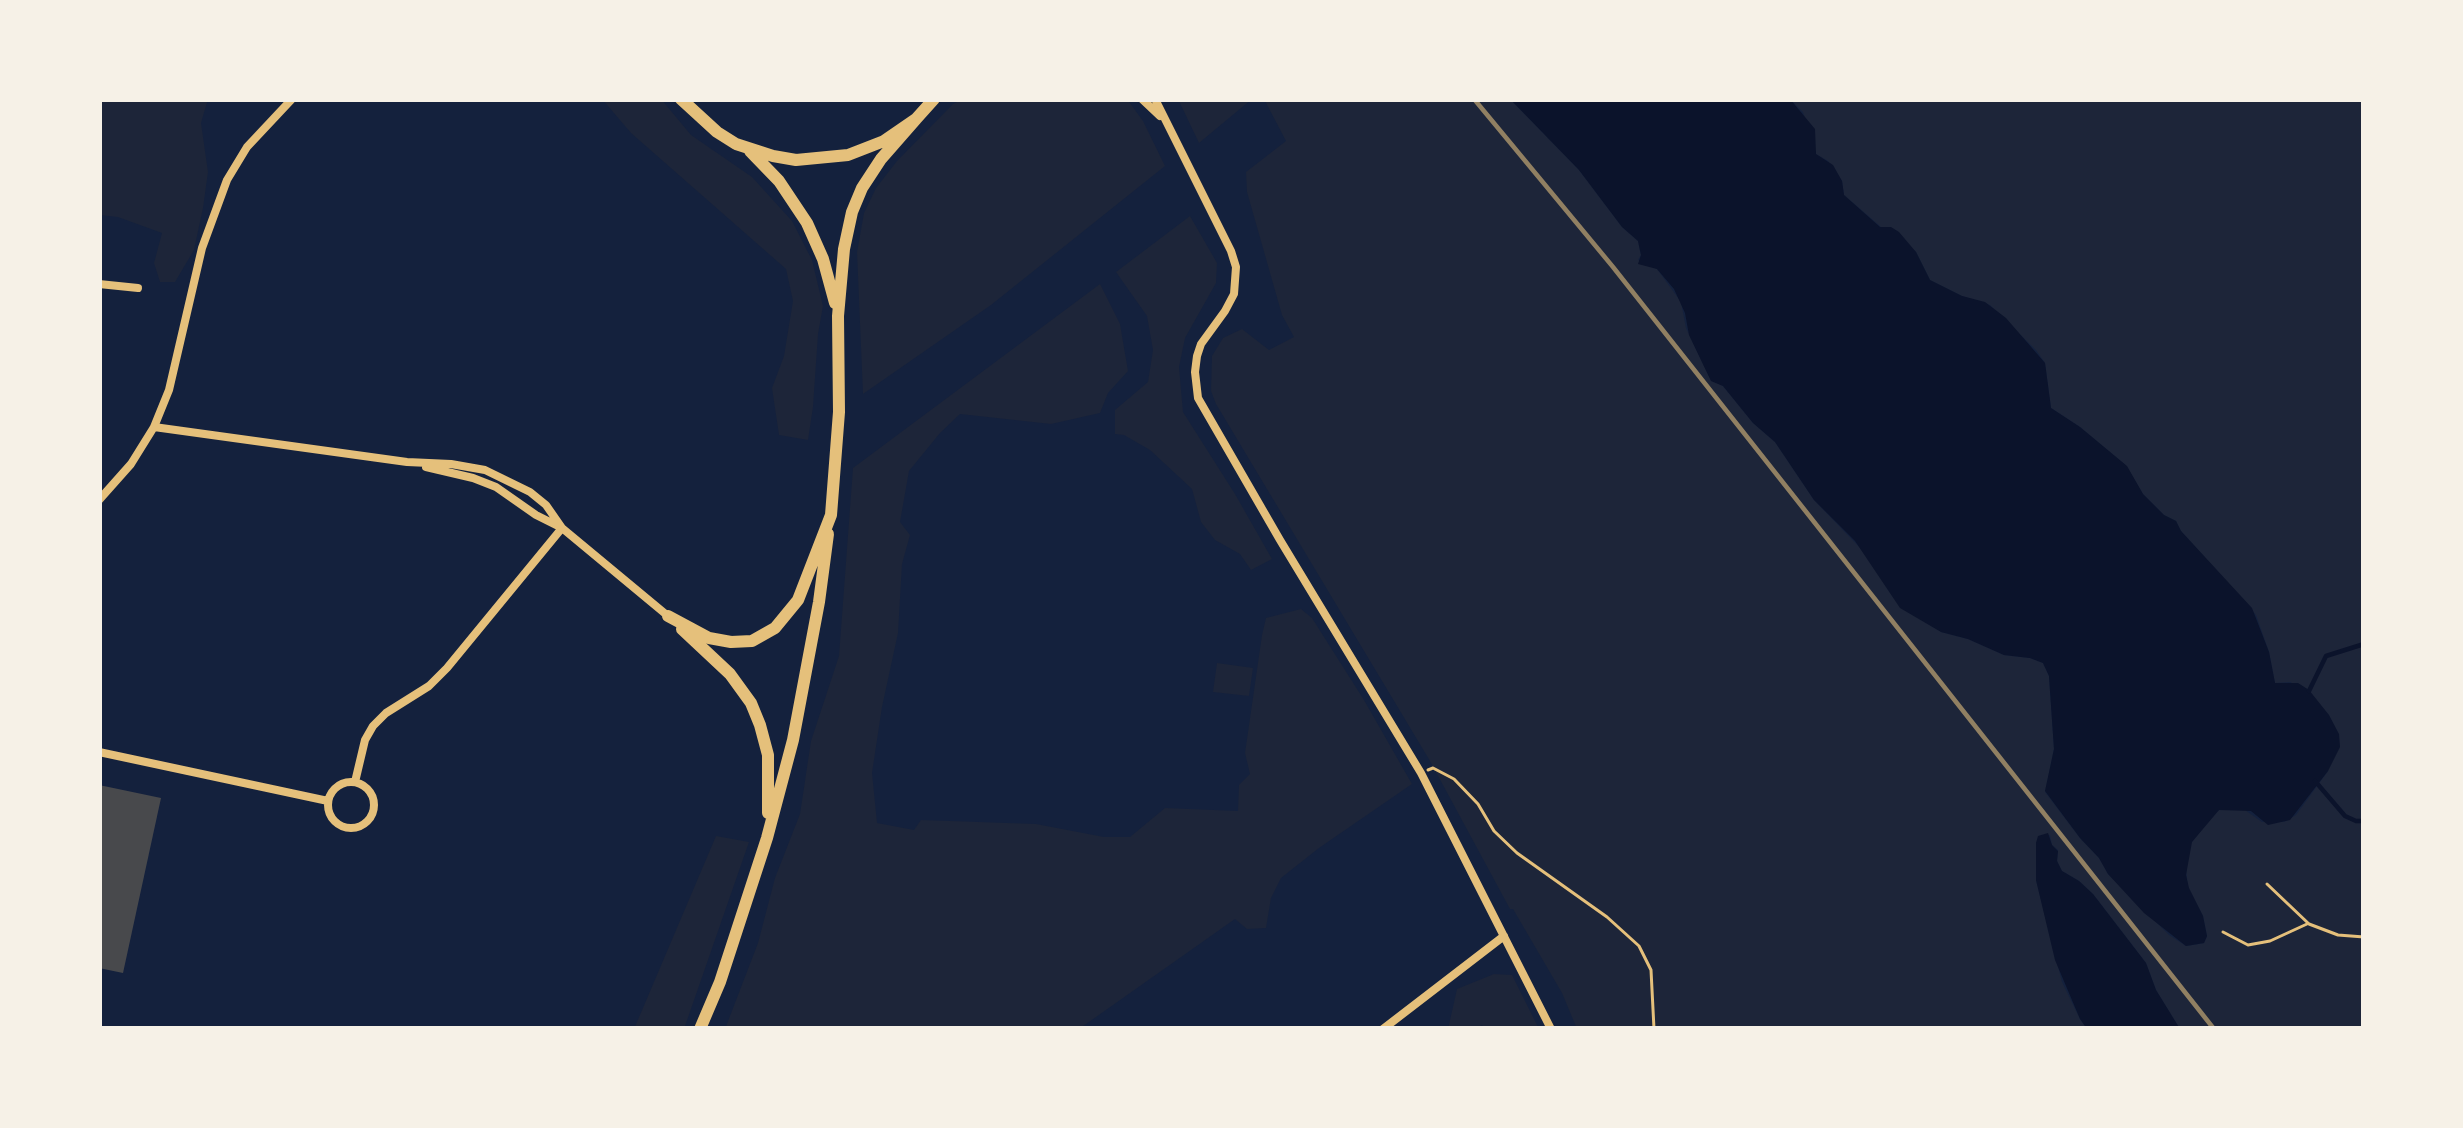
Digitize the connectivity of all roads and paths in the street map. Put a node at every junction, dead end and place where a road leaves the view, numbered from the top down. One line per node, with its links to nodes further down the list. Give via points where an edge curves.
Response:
1 (292, 99): 12 (street, via 226,180)
2 (681, 99): 8 (highway)
3 (934, 99): 7 (highway)
4 (1142, 99): 6 (street)
5 (1155, 99): 6 (street)
6 (1162, 117): 19 (street, via 1236,267 1234,294 1197,356 1198,398)
7 (916, 118): 8 (highway, via 848,155 796,160); 11 (highway, via 852,212)
8 (748, 149): 11 (highway, via 807,223)
9 (99, 284): 10 (street)
10 (138, 288)
11 (838, 316): 15 (highway)
12 (154, 427): 13 (street); 14 (street)
13 (407, 462): 16 (street, via 496,487); 16 (street, via 508,479 547,505)
14 (99, 500)
15 (831, 515): 17 (highway, via 798,600 775,628 731,642); 22 (highway, via 793,740)
16 (562, 528): 17 (street); 20 (street, via 447,668 373,726)
17 (668, 616): 22 (highway, via 751,703 768,755)
18 (99, 752): 21 (street)
19 (1421, 773): 26 (street); 31 (path, via 1433,768 1454,779 1517,853 1639,946 1651,970)
20 (355, 782): 21 (street, via 340,784); 21 (street, via 375,803 365,824 343,827)
21 (328, 801)
22 (766, 838): 28 (highway)
23 (2266, 884): 24 (path)
24 (2309, 924): 25 (path, via 2248,945); 27 (path)
25 (2223, 932)
26 (1504, 936): 29 (street); 30 (street)
27 (2364, 937)
28 (700, 1029)
29 (1382, 1029)
30 (1551, 1029)
31 (1654, 1029)

